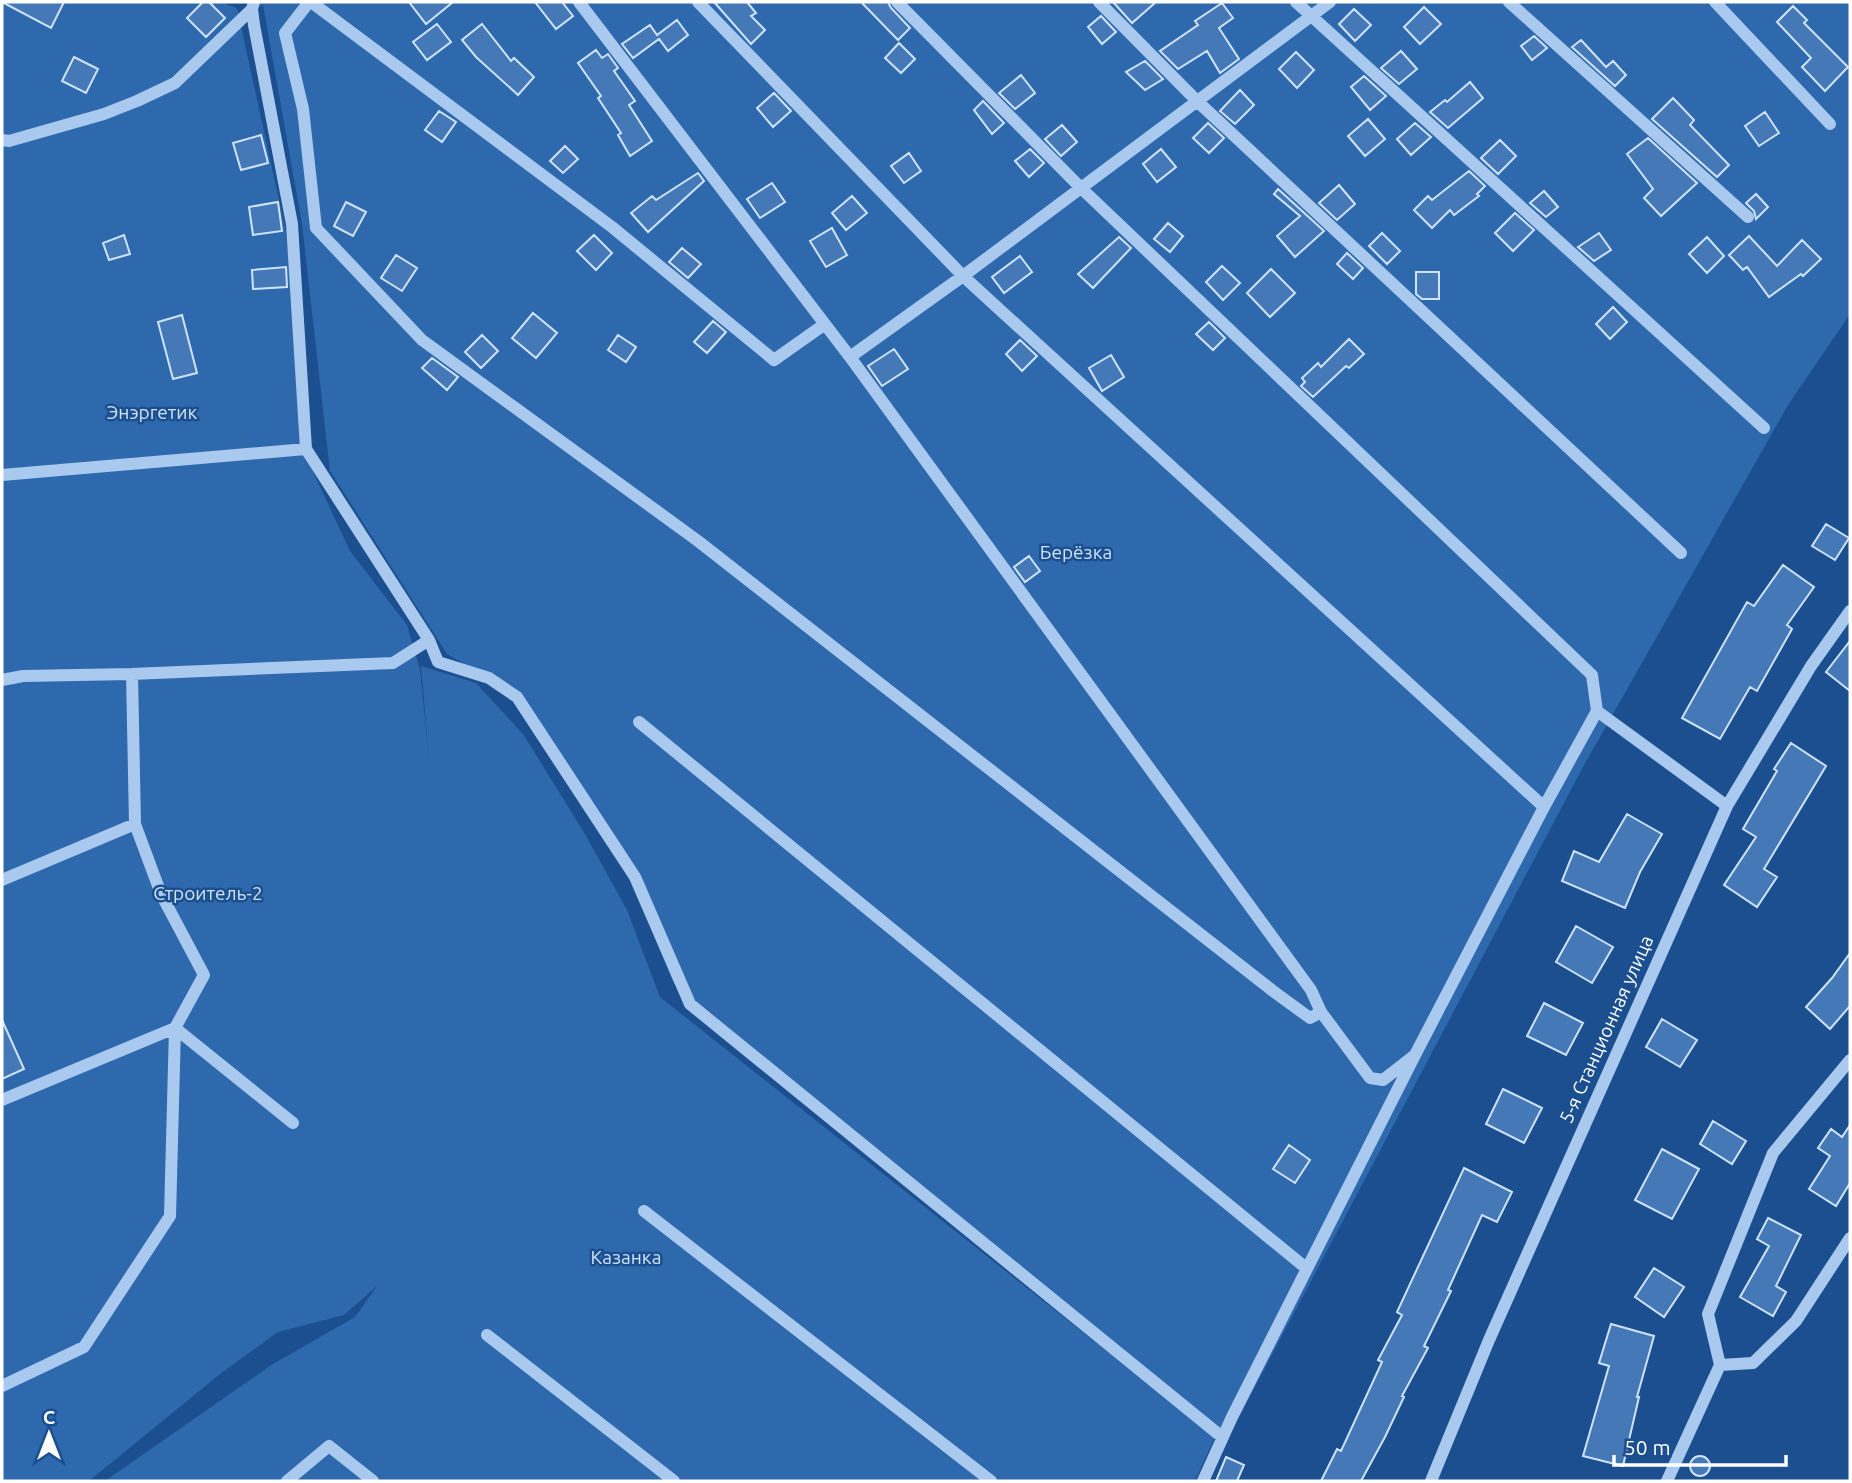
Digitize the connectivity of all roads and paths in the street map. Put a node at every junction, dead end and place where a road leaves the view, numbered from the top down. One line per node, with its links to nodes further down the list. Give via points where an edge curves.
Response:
1 (310, 2): 18 (street, via 612,226 774,360); 35 (street, via 285,33 303,109 316,228 422,340 698,541 1273,991 1310,1018)
2 (579, 2): 18 (street)
3 (698, 2): 17 (street)
4 (897, 2): 15 (street)
5 (1099, 2): 12 (street)
6 (1296, 2): 11 (street)
7 (1329, 2): 11 (street)
8 (1508, 2): 16 (street)
9 (1715, 2): 13 (street)
10 (253, 6): 14 (street, via 174,83 104,114); 21 (street, via 292,224)
11 (1310, 16): 12 (street); 20 (street)
12 (1197, 101): 15 (street); 23 (street)
13 (1830, 124)
14 (2, 140)
15 (1081, 188): 17 (street); 29 (street, via 1592,675)
16 (1748, 217)
17 (963, 276): 19 (street); 32 (street)
18 (825, 324): 19 (street)
19 (850, 357): 35 (street, via 1311,990)
20 (1764, 428)
21 (306, 449): 22 (street); 26 (street)
22 (2, 475)
23 (1681, 553)
24 (1850, 611): 25 (street, 5-я Станционная улица)
25 (1845, 628): 31 (street, 5-я Станционная улица, via 1811,666)
26 (429, 640): 27 (street, via 393,663); 47 (street, via 438,662 489,678 517,697 635,877 690,1004)
27 (132, 674): 28 (street); 33 (street)
28 (2, 680)
29 (1597, 711): 31 (street); 32 (street)
30 (639, 722): 43 (street)
31 (1727, 806): 53 (street, 5-я Станционная улица, via 1489,1340)
32 (1544, 807): 37 (street)
33 (135, 824): 34 (street); 36 (street, via 161,894 204,975)
34 (2, 880)
35 (1321, 1012): 37 (street, via 1370,1078 1383,1080)
36 (175, 1028): 39 (street); 40 (street); 46 (street, via 170,1216 83,1346)
37 (1415, 1055): 43 (street)
38 (1850, 1060): 45 (street, via 1773,1153 1708,1314)
39 (2, 1100)
40 (293, 1123)
41 (645, 1211): 51 (street)
42 (1850, 1238): 45 (street, via 1796,1321 1753,1363)
43 (1306, 1268): 47 (street)
44 (487, 1335): 50 (street)
45 (1720, 1365): 54 (street)
46 (2, 1386)
47 (1222, 1437): 52 (street)
48 (287, 1481): 49 (street, via 329,1446)
49 (373, 1481)
50 (674, 1481)
51 (991, 1481)
52 (1203, 1481)
53 (1432, 1481)
54 (1667, 1481)

